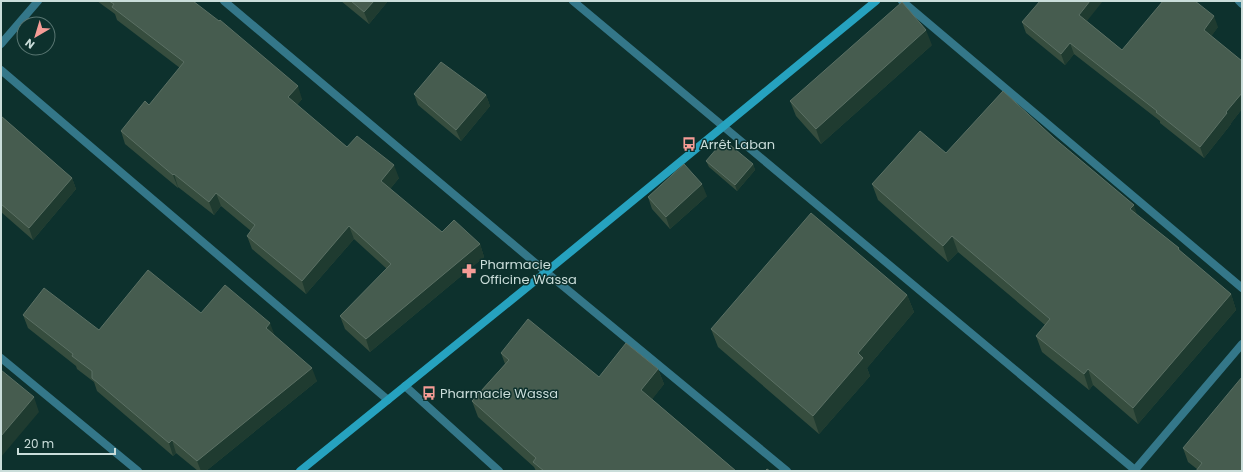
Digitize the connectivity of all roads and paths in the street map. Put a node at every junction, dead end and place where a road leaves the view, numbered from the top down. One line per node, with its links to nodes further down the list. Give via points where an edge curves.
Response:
1 (38, 1): 8 (street)
2 (224, 1): 11 (street)
3 (574, 1): 10 (street)
4 (876, 1): 10 (main road)
5 (902, 1): 12 (street)
6 (1239, 1): 7 (street)
7 (1242, 4)
8 (1, 44)
9 (1, 70): 16 (street)
10 (724, 127): 11 (main road); 21 (street)
11 (546, 272): 15 (main road); 20 (street)
12 (1242, 288)
13 (1242, 344): 21 (street)
14 (1, 358): 17 (street)
15 (405, 386): 16 (main road); 19 (street)
16 (388, 400): 18 (main road)
17 (138, 471)
18 (300, 471)
19 (499, 471)
20 (787, 471)
21 (1134, 471)

